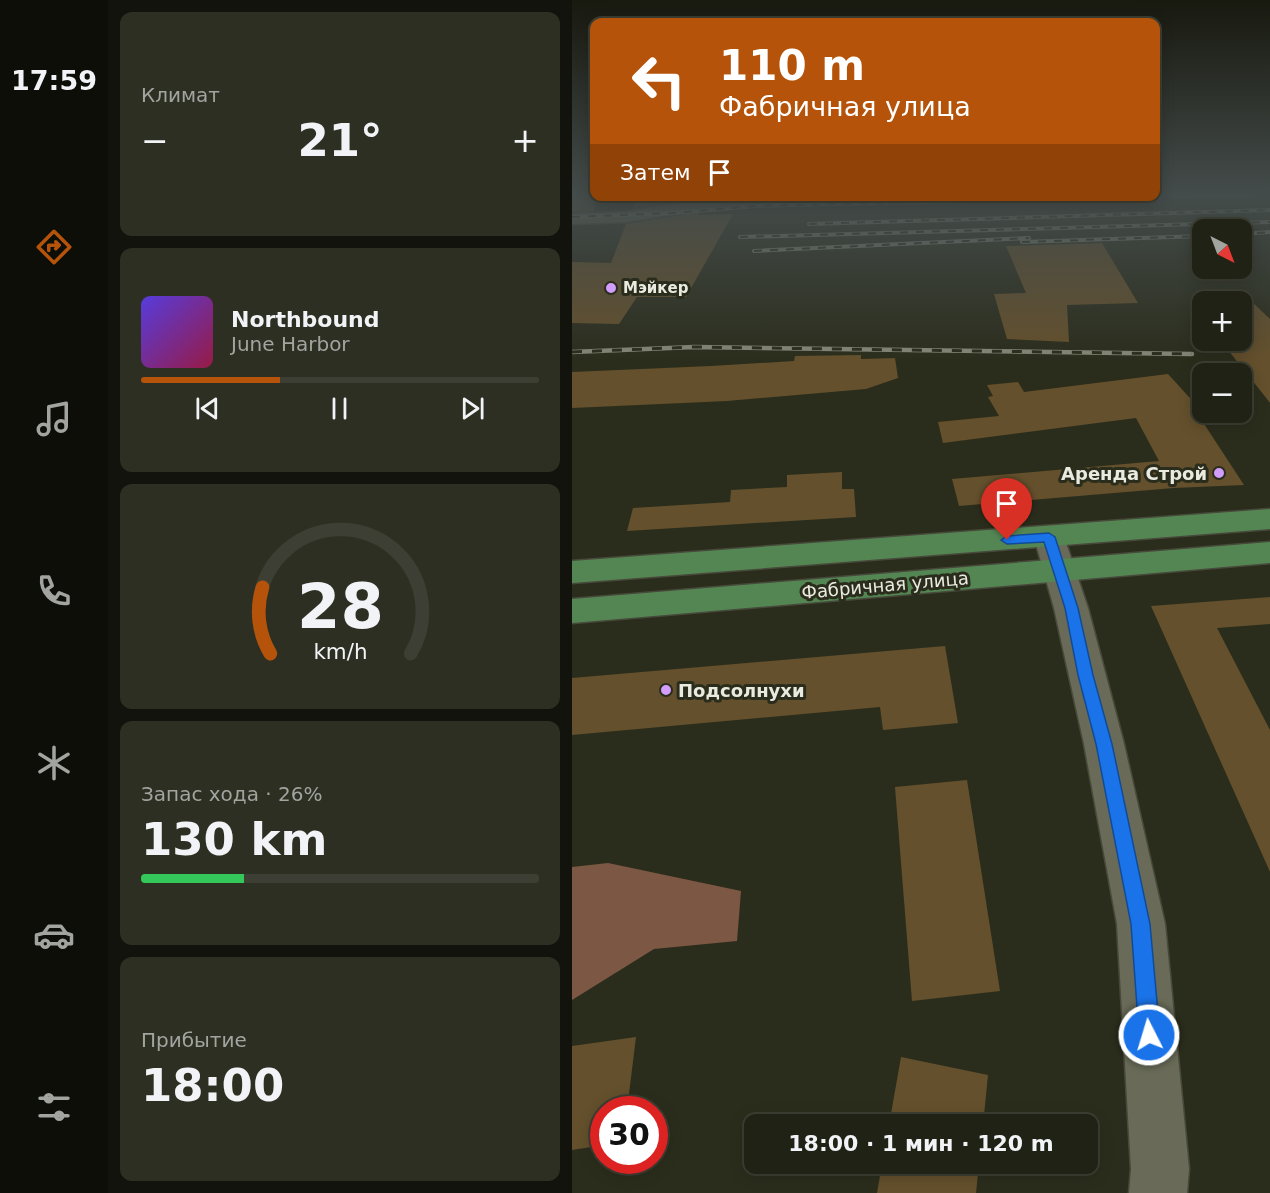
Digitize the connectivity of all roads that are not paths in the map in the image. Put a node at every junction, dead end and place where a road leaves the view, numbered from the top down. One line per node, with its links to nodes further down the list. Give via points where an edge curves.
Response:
1 (1271, 519): 3 (main road, Фабричная улица)
2 (1271, 552): 3 (main road, Фабричная улица)
3 (1054, 554): 4 (main road, Фабричная улица); 5 (main road, Фабричная улица); 6 (street, via 1072,608 1104,744 1140,924 1160,1169)
4 (572, 572)
5 (572, 611)
6 (1158, 1193)

